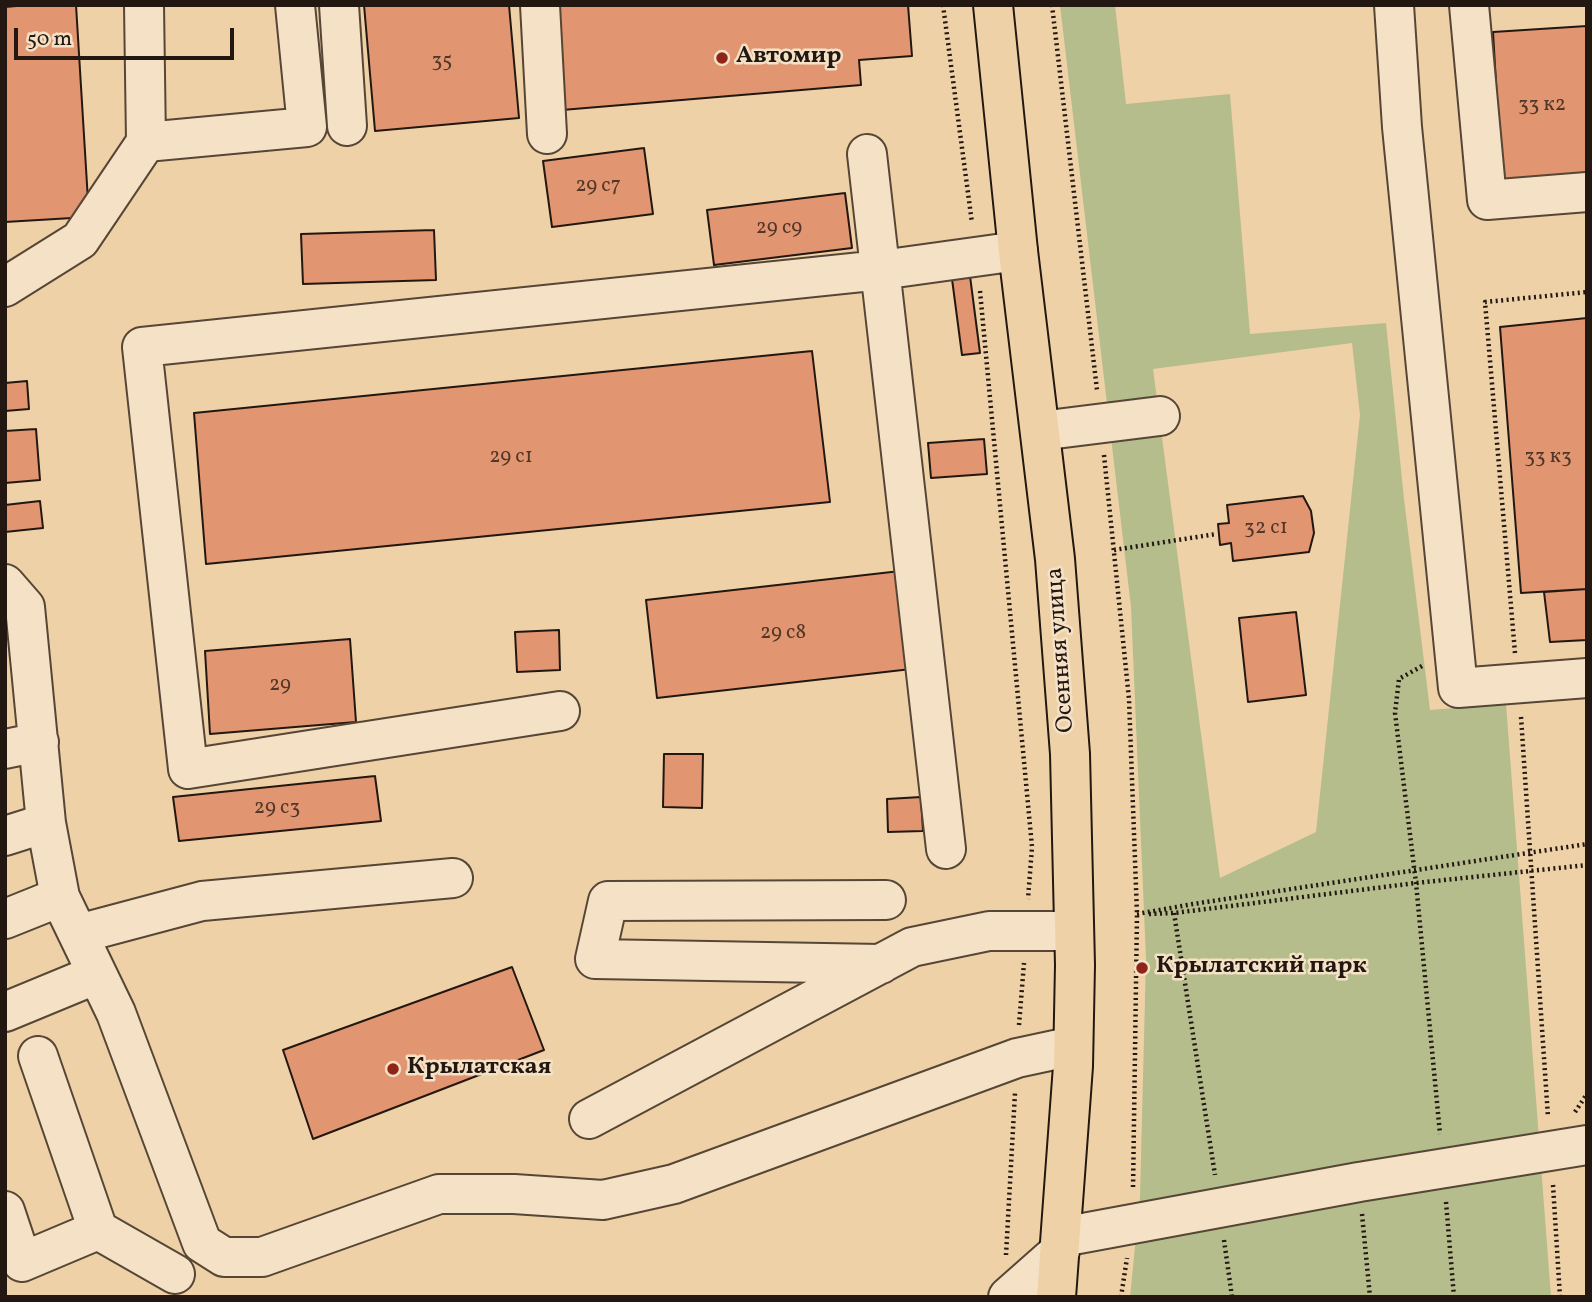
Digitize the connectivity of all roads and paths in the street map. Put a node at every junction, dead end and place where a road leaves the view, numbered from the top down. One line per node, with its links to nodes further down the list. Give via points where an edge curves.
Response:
1 (144, 5): 12 (lane)
2 (295, 5): 12 (lane, via 307,127)
3 (339, 5): 10 (lane)
4 (540, 5): 11 (lane)
5 (943, 5): 16 (path)
6 (993, 5): 15 (main road, Осенняя улица)
7 (1052, 5): 21 (path)
8 (1394, 5): 26 (lane)
9 (1469, 5): 14 (lane, via 1487,200)
10 (347, 126)
11 (547, 134)
12 (146, 142): 18 (lane, via 80,240)
13 (867, 155): 17 (lane)
14 (1587, 192)
15 (1018, 251): 16 (lane); 22 (main road, Осенняя улица)
16 (977, 257): 17 (lane); 46 (path, via 1032,847)
17 (881, 270): 30 (lane, via 142,347 188,769); 35 (lane)
18 (5, 287)
19 (1587, 292): 29 (path, via 1485,302)
20 (1160, 416): 21 (lane)
21 (1101, 425): 22 (lane); 24 (path)
22 (1040, 431): 47 (main road, Осенняя улица, via 1070,754)
23 (1216, 534): 24 (path)
24 (1114, 550): 43 (path, via 1129,699)
25 (5, 584): 27 (lane, via 25,607)
26 (1454, 649): 29 (lane, via 1458,688); 40 (path, via 1399,679 1395,713)
27 (18, 665): 31 (lane)
28 (1587, 678): 29 (lane)
29 (1518, 685): 36 (path)
30 (560, 711)
31 (22, 746): 32 (lane)
32 (46, 823): 33 (lane); 41 (lane)
33 (5, 835)
34 (1587, 844): 36 (path)
35 (946, 849)
36 (1530, 853): 38 (path); 43 (path)
37 (1587, 865): 38 (path)
38 (1531, 872): 40 (path); 56 (path)
39 (453, 878): 48 (lane, via 202,901)
40 (1416, 883): 44 (path); 57 (path)
41 (60, 897): 45 (lane); 48 (lane)
42 (886, 900): 49 (lane, via 608,901 595,959)
43 (1137, 914): 44 (path); 61 (path)
44 (1174, 914): 59 (path)
45 (5, 919)
46 (1026, 930): 47 (lane); 49 (lane, via 989,931 912,947); 54 (path)
47 (1074, 931): 52 (main road, Осенняя улица)
48 (78, 934): 50 (lane)
49 (881, 964): 55 (lane)
50 (97, 974): 51 (lane); 63 (lane, via 116,1013)
51 (5, 1012)
52 (1073, 1046): 54 (lane); 64 (main road, Осенняя улица)
53 (38, 1056): 62 (lane)
54 (1017, 1058): 63 (lane, via 674,1184 603,1200 439,1194 262,1257 224,1257); 65 (path)
55 (589, 1119)
56 (1569, 1148): 57 (lane); 72 (path)
57 (1444, 1168): 58 (lane); 71 (path)
58 (1360, 1182): 59 (lane); 70 (path)
59 (1219, 1207): 61 (lane); 69 (path)
60 (5, 1211): 62 (lane, via 22,1262)
61 (1133, 1222): 64 (lane); 68 (path)
62 (98, 1230): 66 (lane)
63 (202, 1243): 66 (lane)
64 (1061, 1244): 65 (lane); 67 (main road, Осенняя улица)
65 (1007, 1279)
66 (165, 1286)
67 (1056, 1297)
68 (1121, 1297)
69 (1232, 1297)
70 (1370, 1297)
71 (1454, 1297)
72 (1560, 1297)

